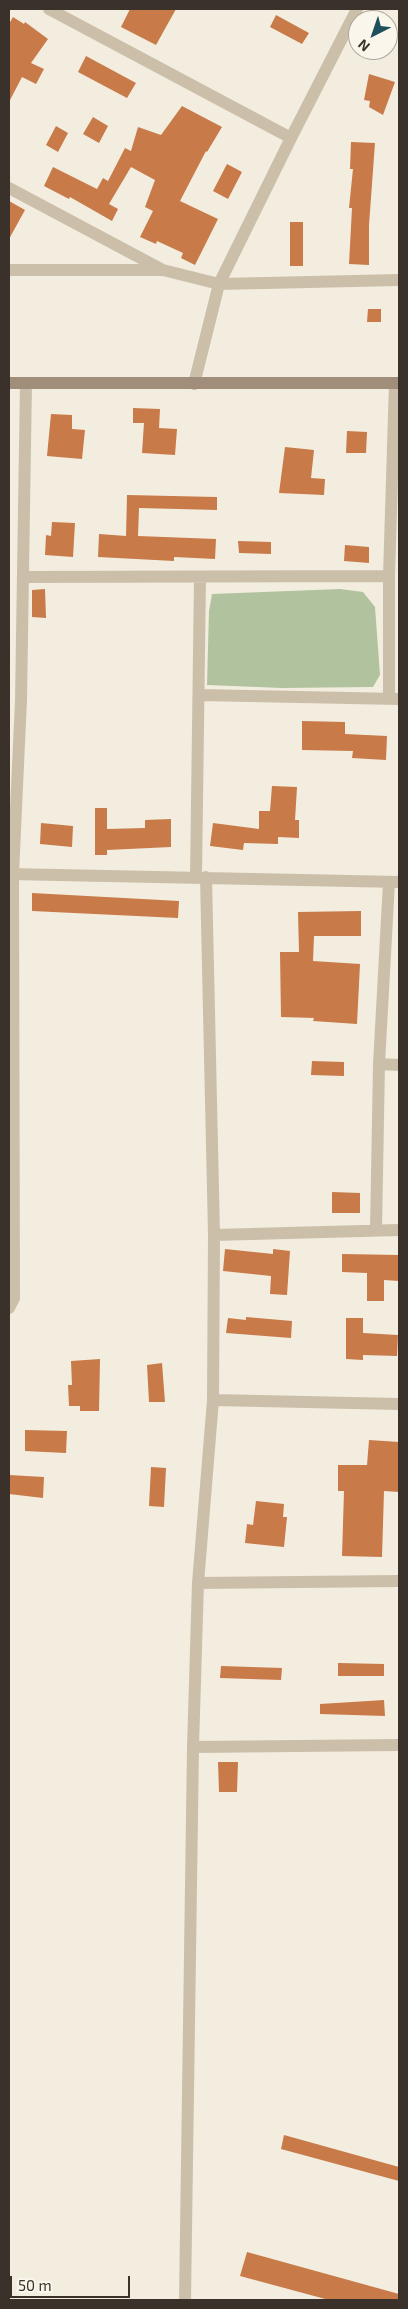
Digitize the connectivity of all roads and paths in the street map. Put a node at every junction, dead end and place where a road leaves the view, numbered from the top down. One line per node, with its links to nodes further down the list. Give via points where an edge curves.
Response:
1 (49, 9): 3 (street)
2 (357, 9): 3 (street)
3 (290, 138): 8 (street)
4 (9, 188): 6 (street)
5 (9, 270): 6 (street)
6 (162, 270): 8 (street)
7 (399, 280): 8 (street)
8 (219, 284): 12 (street)
9 (9, 383): 10 (street)
10 (26, 383): 12 (street); 14 (street)
11 (397, 383): 12 (street); 13 (street)
12 (194, 384)
13 (390, 576): 15 (street); 17 (street)
14 (23, 577): 15 (street); 18 (street)
15 (200, 577): 16 (street)
16 (199, 695): 17 (street); 20 (street)
17 (394, 699)
18 (15, 700): 19 (street)
19 (11, 874): 20 (street); 27 (street, via 14,1298)
20 (201, 877): 21 (street); 26 (street)
21 (394, 882): 22 (street)
22 (379, 1064): 23 (street); 24 (street)
23 (399, 1065)
24 (376, 1230): 25 (street); 26 (street)
25 (399, 1230)
26 (214, 1235): 28 (street)
27 (9, 1308)
28 (212, 1400): 29 (street); 31 (street)
29 (399, 1404)
30 (399, 1581): 31 (street)
31 (198, 1583): 33 (street)
32 (399, 1746): 33 (street)
33 (193, 1748): 34 (street)
34 (185, 2300)

